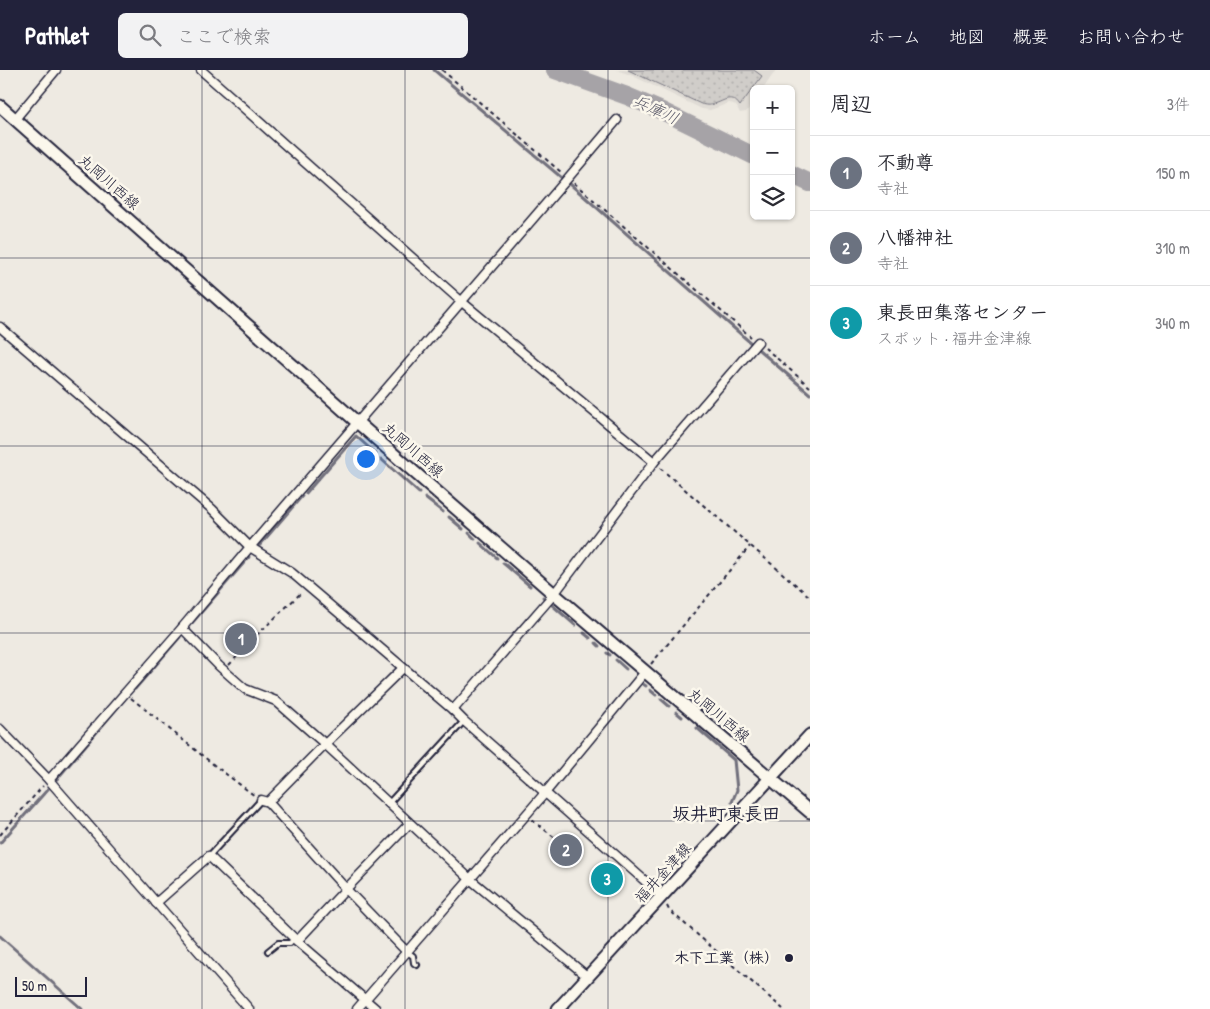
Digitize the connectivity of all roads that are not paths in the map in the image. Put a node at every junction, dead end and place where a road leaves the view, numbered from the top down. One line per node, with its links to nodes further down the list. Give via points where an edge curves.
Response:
1 (56, 70): 4 (street)
2 (201, 70): 6 (street)
3 (0, 106): 4 (main road, 丸岡川西線)
4 (15, 119): 9 (main road, 丸岡川西線)
5 (617, 120): 6 (street)
6 (462, 302): 9 (street); 10 (street)
7 (0, 327): 11 (street, via 212,509)
8 (758, 342): 10 (street)
9 (358, 422): 11 (street); 12 (main road, 丸岡川西線)
10 (654, 462): 12 (street)
11 (250, 547): 13 (street); 14 (street, via 292,573)
12 (554, 594): 15 (main road, 丸岡川西線); 16 (street)
13 (182, 628): 20 (street, via 245,689 276,701); 22 (street)
14 (403, 668): 16 (street); 20 (street)
15 (645, 672): 21 (main road, 丸岡川西線); 23 (street)
16 (453, 710): 17 (street)
17 (464, 721): 23 (street); 25 (lane)
18 (0, 729): 22 (street)
19 (810, 735): 21 (main road, 福井金津線)
20 (325, 744): 24 (street); 25 (street)
21 (770, 778): 26 (main road, 丸岡川西線); 31 (main road, 福井金津線)
22 (48, 780): 32 (street)
23 (545, 793): 29 (street); 31 (street)
24 (265, 801): 28 (lane); 30 (street)
25 (388, 804): 27 (street)
26 (810, 812)
27 (409, 824): 29 (street); 30 (street)
28 (210, 856): 32 (street); 33 (street)
29 (470, 879): 35 (street); 37 (street)
30 (346, 889): 33 (street); 35 (street)
31 (662, 896): 37 (main road, 福井金津線)
32 (156, 902): 39 (street)
33 (295, 939): 34 (lane, via 290,943 278,943); 38 (street)
34 (268, 951)
35 (406, 951): 36 (lane); 38 (street)
36 (417, 965)
37 (588, 977): 42 (main road, 福井金津線)
38 (365, 1000): 40 (street); 41 (street)
39 (250, 1009)
40 (357, 1009)
41 (376, 1009)
42 (558, 1009)

